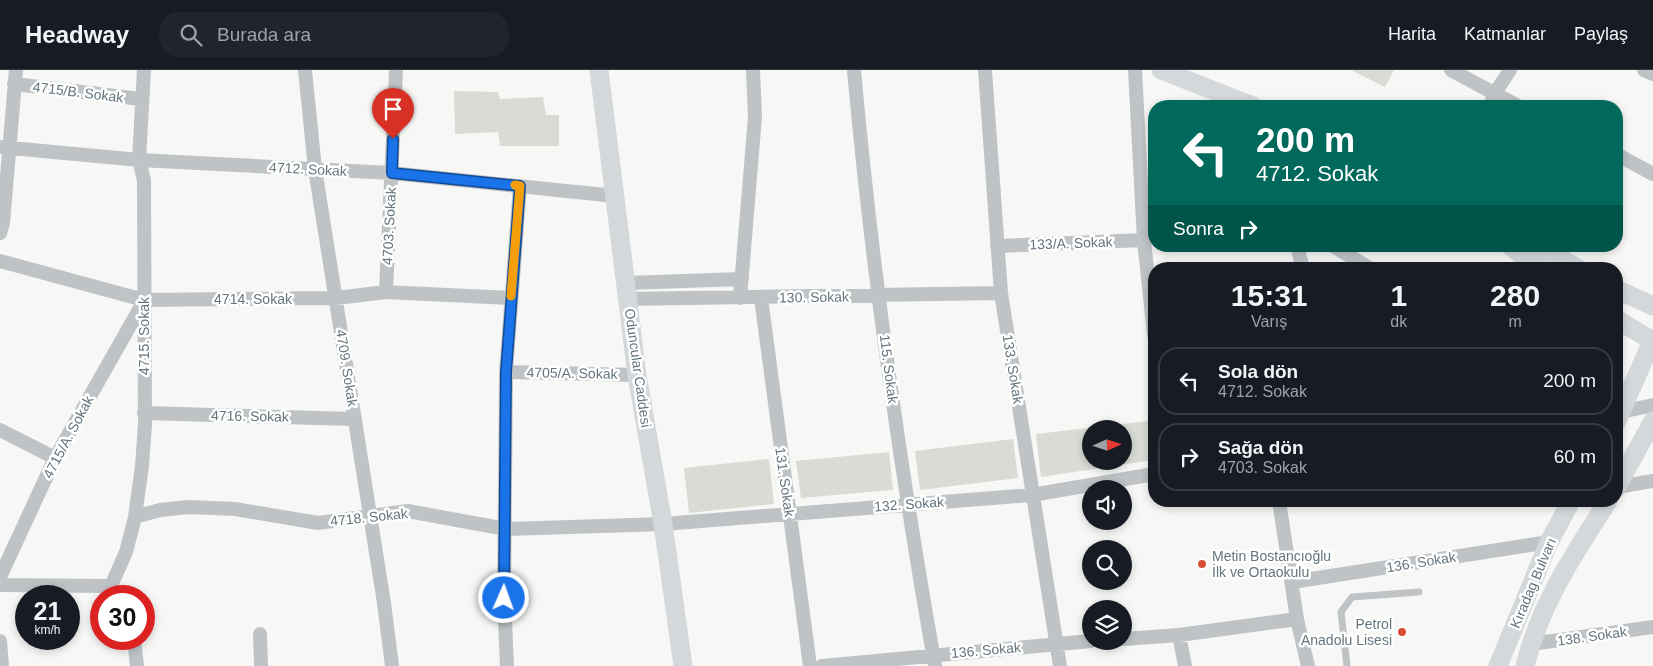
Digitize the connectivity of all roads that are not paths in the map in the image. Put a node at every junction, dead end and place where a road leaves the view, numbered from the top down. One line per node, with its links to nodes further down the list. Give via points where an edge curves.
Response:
1 (144, 70): 15 (street, 4715. Sokak)
2 (305, 70): 21 (street, 4709. Sokak)
3 (396, 70): 22 (street, 4703. Sokak)
4 (599, 70): 25 (main road, Oduncular Caddesi)
5 (753, 70): 37 (street, via 755,117)
6 (854, 70): 42 (street, 115. Sokak, via 868,215)
7 (985, 70): 28 (street, 133. Sokak)
8 (1135, 70): 27 (street)
9 (1161, 70): 16 (main road)
10 (1451, 70): 17 (street)
11 (1510, 70): 17 (street)
12 (1644, 70): 13 (street)
13 (1653, 74)
14 (15, 77): 15 (street, 4715/B. Sokak); 18 (street)
15 (141, 99): 20 (street, 4715. Sokak)
16 (1238, 100)
17 (1492, 100)
18 (4, 147): 20 (street, 4712. Sokak); 26 (street)
19 (1623, 158): 23 (street)
20 (139, 160): 21 (street, 4712. Sokak); 47 (street, 4715. Sokak, via 144,180)
21 (315, 169): 22 (street, 4712. Sokak); 43 (street, 4709. Sokak)
22 (392, 173): 24 (street, 4712. Sokak); 39 (street, 4703. Sokak)
23 (1653, 174)
24 (520, 186): 25 (street, 4712. Sokak); 44 (street)
25 (615, 196): 38 (main road, Oduncular Caddesi)
26 (0, 232)
27 (1144, 240): 28 (street, 133/A. Sokak); 36 (street)
28 (997, 246): 41 (street, 133. Sokak)
29 (1343, 252): 33 (street)
30 (1518, 252): 34 (main road)
31 (1548, 252): 35 (main road)
32 (0, 261): 47 (street, 4714. Sokak)
33 (1359, 262)
34 (1531, 262)
35 (1566, 262)
36 (1148, 278)
37 (742, 279): 38 (street); 45 (street)
38 (627, 291): 45 (street, 130. Sokak); 52 (main road, Oduncular Caddesi)
39 (386, 292): 43 (street, 4714. Sokak); 44 (street, 4714. Sokak)
40 (1623, 292): 48 (main road)
41 (1001, 293): 42 (street, 130. Sokak); 65 (street, 133. Sokak)
42 (880, 295): 46 (street, 130. Sokak); 66 (street, 115. Sokak)
43 (336, 298): 47 (street, 4714. Sokak); 57 (street, 4709. Sokak)
44 (511, 298): 51 (street)
45 (740, 298): 46 (street, 130. Sokak)
46 (761, 298): 70 (street, 131. Sokak)
47 (144, 300): 55 (street, 4715. Sokak); 60 (street, 4715/A. Sokak)
48 (1653, 306)
49 (1623, 323): 50 (main road)
50 (1653, 340): 53 (main road)
51 (506, 372): 52 (street, 4705/A. Sokak); 74 (street)
52 (637, 375): 73 (main road, Oduncular Caddesi)
53 (1623, 403)
54 (1653, 405): 56 (street)
55 (144, 413): 57 (street, 4716. Sokak); 72 (street, 4715. Sokak, via 142,466)
56 (1623, 413)
57 (355, 419): 71 (street, 4709. Sokak)
58 (1653, 421): 62 (main road)
59 (0, 430): 60 (street)
60 (55, 458): 76 (street, 4715/A. Sokak)
61 (1148, 475): 65 (street, 132. Sokak)
62 (1623, 476)
63 (1653, 481): 64 (street)
64 (1623, 486)
65 (1032, 494): 66 (street, 132. Sokak); 89 (street, 133. Sokak)
66 (906, 504): 70 (street, 132. Sokak); 92 (street, 115. Sokak)
67 (1280, 507): 77 (street)
68 (1568, 507): 75 (main road, Kıradag Bulvarı)
69 (1604, 507): 90 (main road, Kıradag Bulvarı, via 1556,583)
70 (789, 513): 73 (street, 132. Sokak); 99 (street, 131. Sokak)
71 (370, 515): 72 (street, 4718. Sokak, via 318,523 235,509 189,507); 74 (street, 4718. Sokak, via 408,511); 96 (street, 4709. Sokak)
72 (135, 517): 79 (street, 4715. Sokak)
73 (664, 524): 74 (street, 4718. Sokak); 98 (main road, Oduncular Caddesi)
74 (506, 529): 97 (street, via 504,598)
75 (1550, 542): 77 (street, 136. Sokak); 105 (main road, Kıradag Bulvarı)
76 (0, 577)
77 (1292, 582): 82 (street)
78 (0, 585): 80 (street)
79 (115, 585)
80 (90, 590)
81 (1419, 592): 104 (lane, via 1352,597 1341,612)
82 (1297, 619): 85 (street); 103 (street)
83 (1653, 628): 90 (street, 138. Sokak)
84 (260, 634): 95 (street)
85 (1179, 635): 86 (street); 102 (street)
86 (1132, 638)
87 (0, 641): 93 (street)
88 (1082, 642): 89 (street, 136. Sokak)
89 (1056, 643): 92 (street, 136. Sokak); 101 (street, 133. Sokak)
90 (1530, 644): 106 (main road, Kıradag Bulvarı)
91 (135, 650): 94 (street)
92 (934, 660): 100 (street, 136. Sokak)
93 (2, 666)
94 (137, 666)
95 (261, 666)
96 (392, 666)
97 (507, 666)
98 (683, 666)
99 (810, 666)
100 (822, 666)
101 (1060, 666)
102 (1185, 666)
103 (1308, 666)
104 (1347, 666)
105 (1498, 666)
106 (1525, 666)

